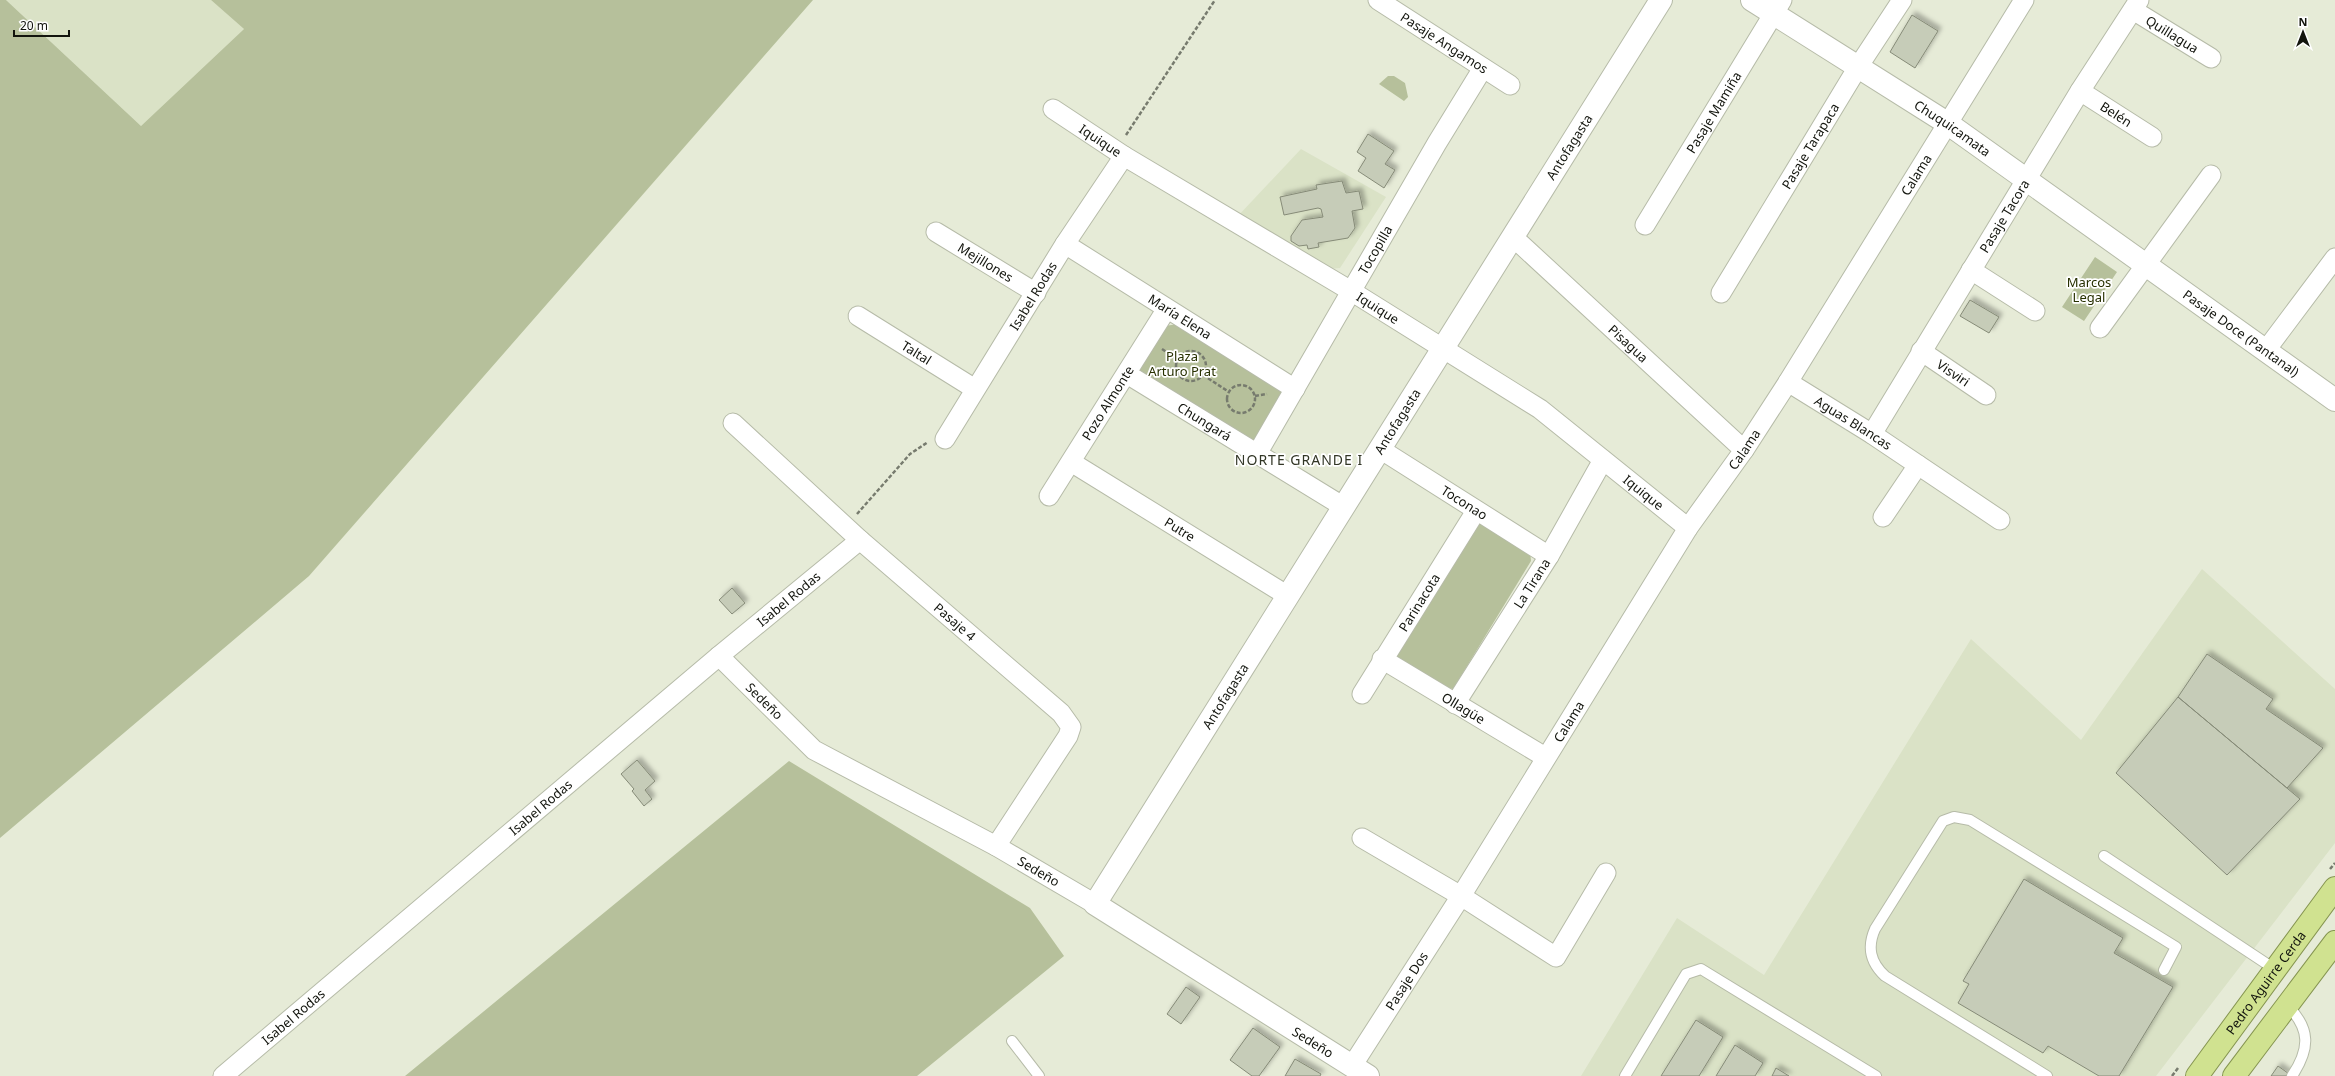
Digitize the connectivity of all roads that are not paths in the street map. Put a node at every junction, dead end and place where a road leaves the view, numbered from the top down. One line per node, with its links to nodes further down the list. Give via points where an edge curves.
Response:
1 (1378, 0): 10 (street, Pasaje Angamos)
2 (1661, 0): 21 (street, Antofagasta)
3 (1752, 0): 7 (street, Chuquicamata)
4 (1902, 0): 9 (street, Pasaje Tarapaca)
5 (2024, 0): 14 (street, Calama)
6 (2136, 5): 8 (street, Quillagua); 12 (street, Pasaje Tacora)
7 (1778, 7): 9 (street, Chuquicamata); 19 (street, Pasaje Mamiña)
8 (2211, 58)
9 (1858, 67): 14 (street, Chuquicamata); 28 (street, Pasaje Tarapaca)
10 (1483, 68): 11 (street, Pasaje Angamos); 26 (street, Tocopilla)
11 (1510, 85)
12 (2080, 91): 15 (street, Belén); 18 (street, Pasaje Tacora)
13 (1053, 109): 16 (street, Iquique)
14 (1947, 122): 18 (street, Chuquicamata); 37 (street, Calama)
15 (2152, 137)
16 (1120, 153): 22 (street, Isabel Rodas); 26 (street, Iquique)
17 (2211, 175): 24 (street)
18 (2027, 178): 24 (street, Chuquicamata); 25 (street, Pasaje Tacora)
19 (1645, 225)
20 (936, 232): 27 (street, Mejillones)
21 (1513, 237): 33 (street, Antofagasta); 46 (street, Pisagua)
22 (1065, 244): 27 (street, Isabel Rodas); 29 (street, María Elena)
23 (2335, 258): 34 (street)
24 (2148, 265): 32 (street); 34 (street, Pasaje Doce (Pantanal))
25 (1972, 270): 30 (street); 35 (street, Pasaje Tacora)
26 (1351, 291): 33 (street, Iquique); 39 (street, Tocopilla)
27 (1036, 293): 38 (street, Isabel Rodas)
28 (1721, 293)
29 (1166, 310): 36 (street, Pozo Almonte); 39 (street, María Elena)
30 (2035, 311)
31 (858, 316): 38 (street, Taltal)
32 (2100, 328)
33 (1444, 348): 45 (street, Antofagasta); 48 (street, Iquique, via 1540,408)
34 (2266, 350): 41 (street, Pasaje Doce (Pantanal))
35 (1921, 352): 40 (street, Visviri); 43 (street, Pasaje Tacora)
36 (1127, 374): 47 (street, Chungará); 49 (street, Pozo Almonte)
37 (1788, 382): 43 (street, Aguas Blancas); 46 (street, Calama)
38 (975, 389): 44 (street, Isabel Rodas)
39 (1295, 389): 47 (street, Tocopilla)
40 (1986, 395)
41 (2335, 400)
42 (733, 423): 57 (street, Pasaje 4)
43 (1872, 434): 50 (street, Aguas Blancas)
44 (945, 439)
45 (1380, 449): 52 (street, Antofagasta); 53 (street, Toconao)
46 (1744, 450): 56 (street, Calama)
47 (1257, 454): 52 (street, Chungará)
48 (1603, 460): 56 (street, Iquique); 58 (street, La Tirana)
49 (1071, 462): 51 (street, Pozo Almonte); 59 (street, Putre)
50 (1918, 465): 54 (street); 55 (street, Aguas Blancas)
51 (1049, 496)
52 (1344, 507): 59 (street, Antofagasta)
53 (1476, 511): 58 (street, Toconao); 61 (street, Parinacota)
54 (1883, 517)
55 (2000, 520)
56 (1688, 528): 64 (street, Calama)
57 (860, 540): 60 (street, Isabel Rodas); 66 (street, Pasaje 4, via 1061,713 1071,727 1068,736)
58 (1549, 556): 63 (street, La Tirana)
59 (1288, 596): 71 (street, Antofagasta)
60 (719, 656): 66 (street, Sedeño, via 814,750); 79 (street, Isabel Rodas)
61 (1382, 659): 62 (street, Parinacota); 63 (street, Ollagüe)
62 (1362, 694)
63 (1455, 704): 64 (street, Ollagüe)
64 (1545, 757): 70 (street, Calama)
65 (1362, 838): 70 (street)
66 (996, 846): 71 (street, Sedeño)
67 (2104, 856): 75 (lane)
68 (1606, 873): 70 (street, via 1556,957)
69 (2332, 893): 72 (highway, via 2323,925 2324,934); 73 (highway, Pedro Aguirre Cerda)
70 (1460, 896): 78 (street, Pasaje Dos)
71 (1095, 904): 78 (street, Sedeño)
72 (2333, 949): 73 (highway); 76 (highway)
73 (2290, 950): 75 (highway, Pedro Aguirre Cerda)
74 (2164, 970): 83 (lane, via 2176,948 1970,820 1954,817 1943,822 1875,929 1870,946 1874,963 1885,976)
75 (2276, 970): 84 (highway, Pedro Aguirre Cerda)
76 (2287, 1005): 85 (highway); 86 (lane, via 2301,1022 2306,1042 2301,1062)
77 (1012, 1041): 80 (lane)
78 (1355, 1073)
79 (223, 1076)
80 (1039, 1076)
81 (1625, 1076): 82 (lane, via 1686,974 1701,969)
82 (1876, 1076)
83 (2048, 1076)
84 (2197, 1076)
85 (2234, 1076)
86 (2292, 1076)

